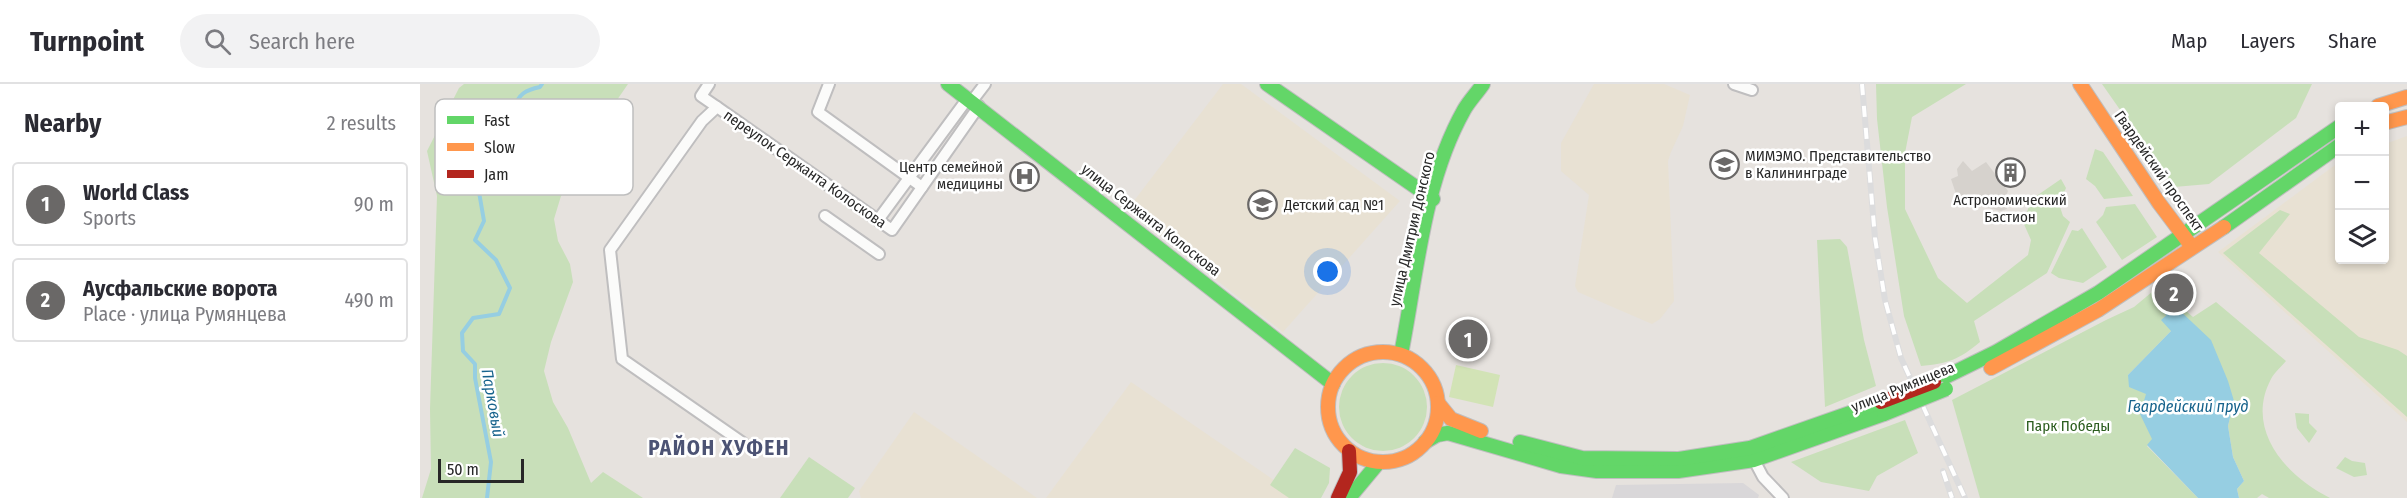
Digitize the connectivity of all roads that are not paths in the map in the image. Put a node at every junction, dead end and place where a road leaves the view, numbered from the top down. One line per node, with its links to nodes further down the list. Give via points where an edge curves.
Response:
1 (709, 84): 13 (street, via 701,96)
2 (829, 84): 18 (street, via 818,112)
3 (948, 84): 11 (main road, улица Сержанта Колоскова)
4 (985, 84): 11 (street)
5 (1267, 84): 20 (main road)
6 (1734, 84): 9 (street)
7 (2080, 84): 23 (main road, Гвардейский проспект)
8 (1479, 85): 20 (main road, улица Дмитрия Донского, via 1451,134)
9 (1752, 90)
10 (2407, 97): 12 (main road)
11 (973, 102): 18 (street); 19 (street, переулок Сержанта Колоскова); 26 (main road, улица Сержанта Колоскова)
12 (2389, 103)
13 (717, 107): 22 (street, переулок Сержанта Колоскова); 30 (street, переулок Сержанта Колоскова, via 702,121 610,250 622,359)
14 (2407, 117): 15 (main road)
15 (2389, 122)
16 (2335, 130): 23 (main road, улица Румянцева)
17 (2335, 148): 23 (main road, улица Румянцева)
18 (909, 178): 19 (street); 22 (street)
19 (922, 187): 22 (street, переулок Сержанта Колоскова, via 892,230)
20 (1433, 199): 25 (main road, улица Дмитрия Донского)
21 (825, 216): 24 (street)
22 (879, 220)
23 (2188, 242): 28 (main road, улица Румянцева, bridge, via 1945,384)
24 (879, 254)
25 (1401, 354): 26 (main road, via 1381,351 1361,356 1344,367); 27 (main road, via 1419,365 1432,381)
26 (1333, 384): 31 (main road, via 1328,402 1330,421 1337,438)
27 (1438, 403): 28 (main road, улица Румянцева, via 1451,419 1511,440 1582,458 1635,459 1679,459 1750,447); 29 (main road, via 1436,423)
28 (1882, 408): 32 (main road, улица Румянцева)
29 (1425, 442): 32 (main road, улица Румянцева, via 1448,433 1561,466 1597,471 1678,471); 33 (main road, via 1412,454)
30 (743, 443)
31 (1349, 451): 33 (main road); 34 (main road, via 1350,472)
32 (1754, 460): 36 (street, via 1763,477)
33 (1379, 462): 35 (main road)
34 (1338, 498)
35 (1349, 498)
36 (1784, 498)

